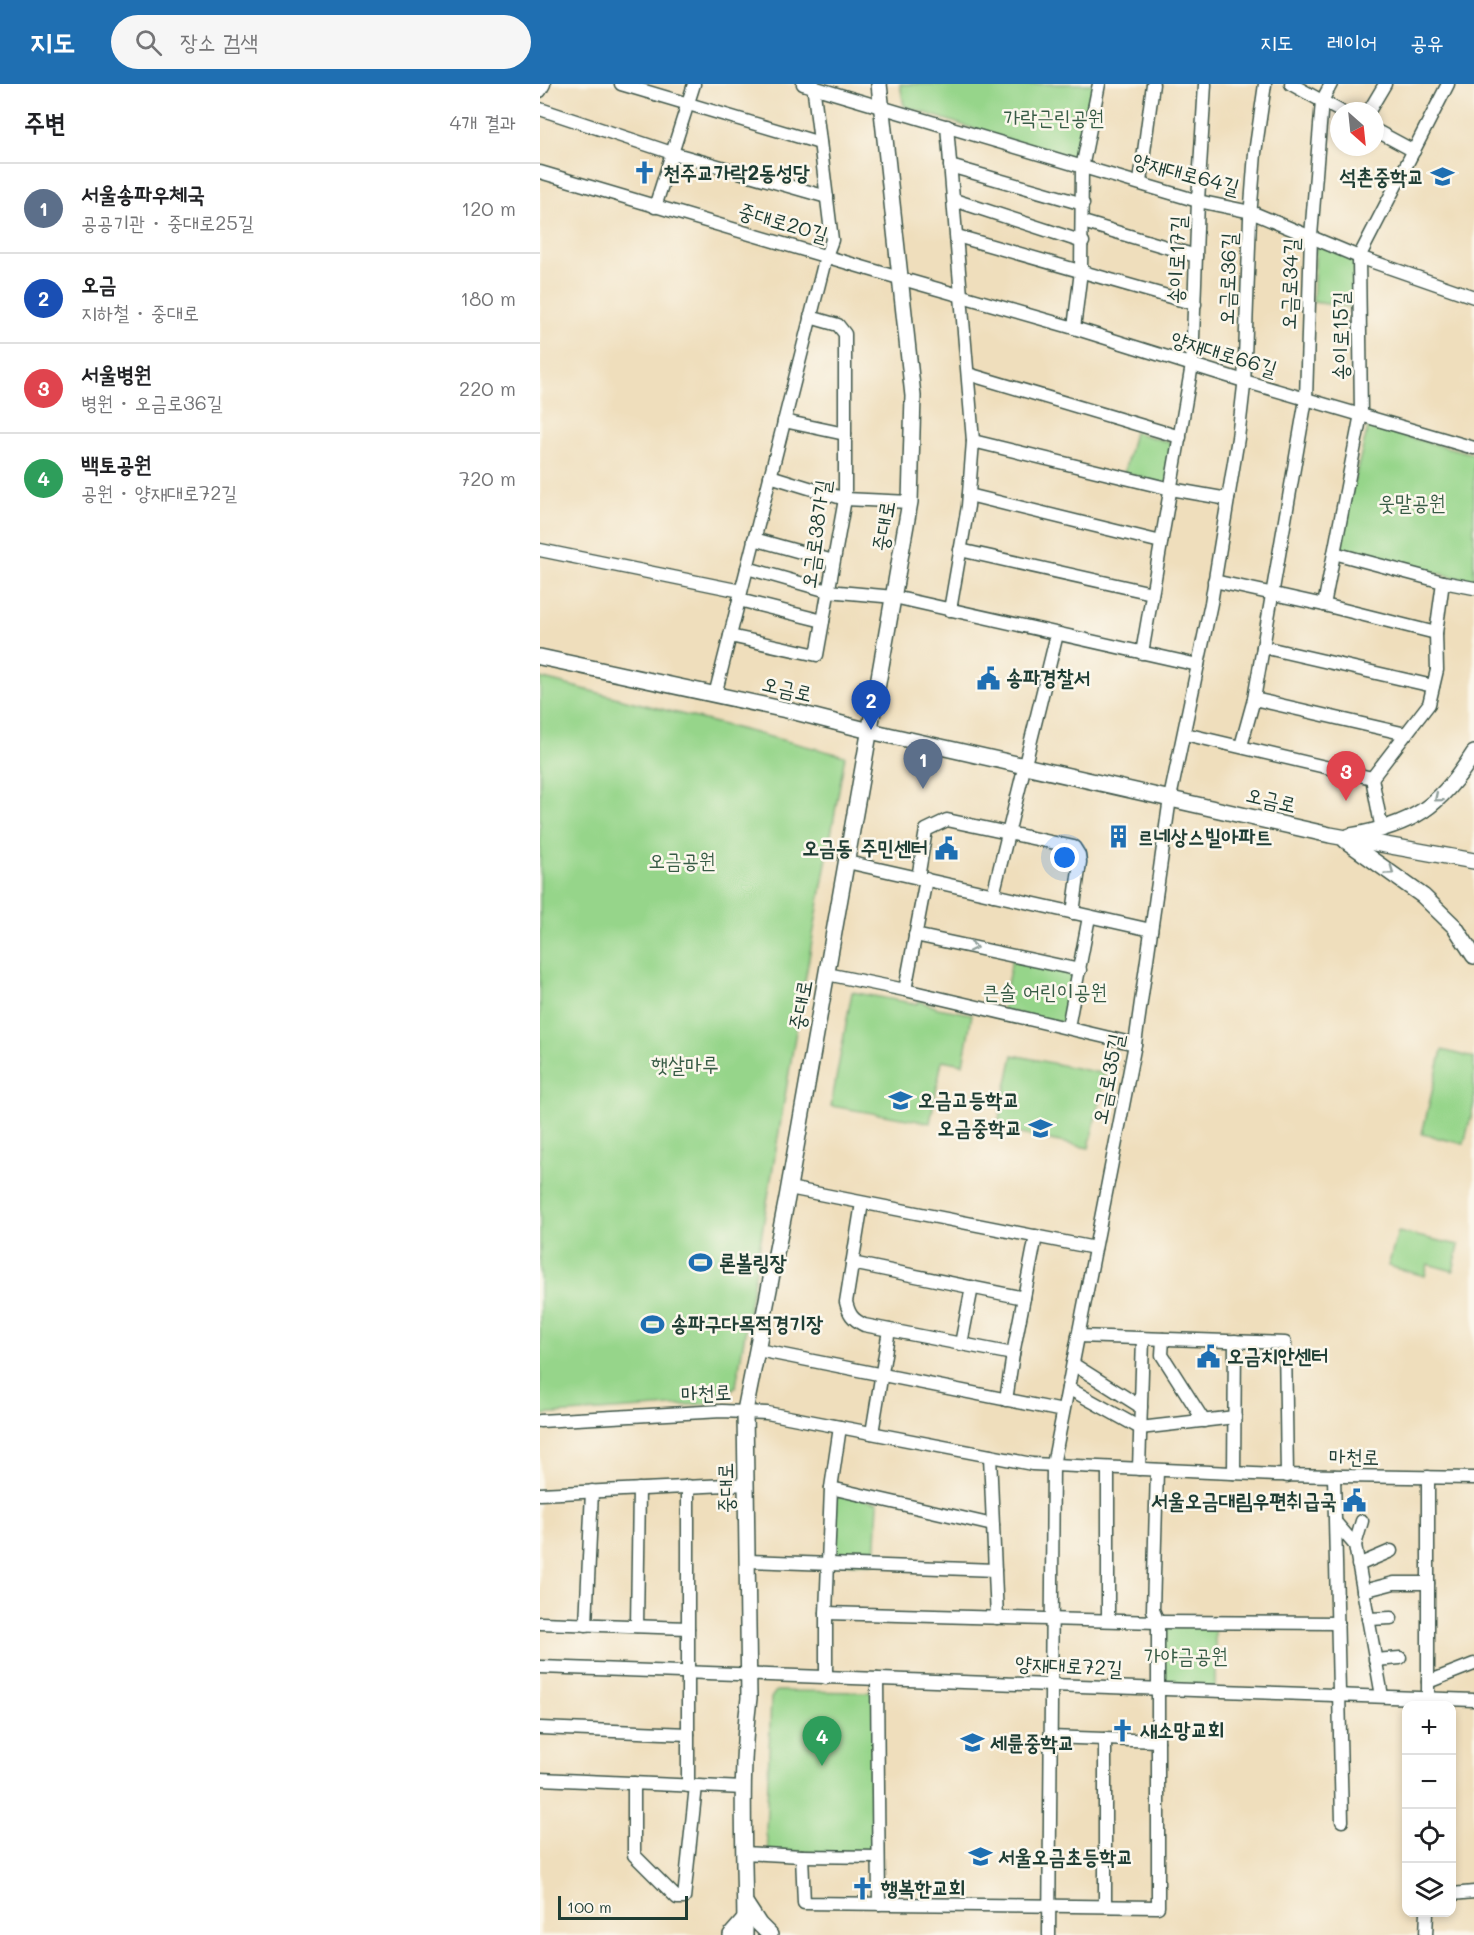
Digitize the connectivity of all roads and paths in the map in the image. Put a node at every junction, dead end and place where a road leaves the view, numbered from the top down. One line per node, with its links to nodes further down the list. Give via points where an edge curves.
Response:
1 (544, 84): 14 (street)
2 (621, 84): 17 (street)
3 (694, 84): 17 (street)
4 (879, 84): 19 (main road, 중대로)
5 (1100, 84): 27 (street)
6 (1153, 84): 29 (street)
7 (1205, 84): 32 (street, 송이로17길)
8 (1265, 84): 35 (street, 오금로36길)
9 (1290, 84): 15 (street)
10 (1331, 84): 15 (street, 오금로34길)
11 (1385, 84): 16 (street)
12 (1448, 84): 24 (street, 송이로15길)
13 (810, 85): 19 (street, 양재대로64길); 23 (street)
14 (540, 91)
15 (1322, 101): 18 (street); 38 (street, 오금로34길)
16 (1374, 102)
17 (688, 104): 23 (street); 25 (street)
18 (1330, 105)
19 (882, 107): 21 (street, 양재대로64길); 44 (main road, 중대로)
20 (540, 109): 25 (street)
21 (946, 126): 26 (street); 27 (street, 양재대로64길)
22 (1384, 135): 24 (street)
23 (820, 143): 30 (street)
24 (1414, 151): 42 (street, 송이로15길)
25 (672, 153): 30 (street); 34 (street)
26 (950, 166): 31 (street); 33 (street)
27 (1082, 168): 29 (street, 양재대로64길); 33 (street)
28 (540, 172): 34 (street, 중대로20길)
29 (1140, 182): 32 (street, 양재대로64길)
30 (826, 197): 41 (street, via 832,240)
31 (954, 200): 37 (street); 39 (street)
32 (1198, 201): 35 (street, 양재대로64길); 40 (street, 송이로17길)
33 (1083, 204): 36 (street)
34 (655, 207): 41 (street, 중대로20길)
35 (1251, 212): 38 (street, 양재대로64길); 52 (street, 오금로36길)
36 (1083, 222): 39 (street); 40 (street)
37 (957, 236): 43 (street); 45 (street)
38 (1311, 236): 42 (street, 양재대로64길); 53 (street, 오금로34길)
39 (1083, 242): 43 (street)
40 (1196, 255): 47 (street, 송이로17길)
41 (826, 256): 44 (street, 중대로20길); 48 (street)
42 (1359, 256): 46 (street, 양재대로64길); 54 (street, 송이로15길)
43 (1081, 272): 47 (street); 49 (street)
44 (899, 278): 45 (street, 양재대로66길); 65 (main road, 중대로, via 913,396)
45 (962, 296): 49 (street, 양재대로66길); 51 (street)
46 (1474, 297)
47 (1195, 304): 50 (street, 송이로17길)
48 (810, 317): 55 (street); 56 (street, 오금로38가길, via 838,325 845,334)
49 (1074, 328): 50 (street, 양재대로66길)
50 (1192, 365): 52 (street, 양재대로66길); 57 (street, 송이로17길)
51 (968, 374): 57 (street); 58 (street)
52 (1244, 381): 53 (street, 양재대로66길); 64 (street, 오금로36길)
53 (1306, 399): 54 (street, 양재대로66길); 78 (street, 오금로34길)
54 (1361, 414): 59 (street, 양재대로66길); 70 (street, 송이로15길)
55 (784, 421): 56 (street); 60 (street)
56 (845, 434): 63 (street, 오금로38가길)
57 (1180, 437): 61 (street, 송이로17길)
58 (973, 441): 61 (street); 62 (street)
59 (1474, 448)
60 (770, 476): 63 (street); 66 (street)
61 (1171, 489): 64 (street); 67 (street, 송이로17길)
62 (969, 495): 67 (street); 69 (street)
63 (845, 499): 65 (street); 71 (street, 오금로38가길)
64 (1228, 499): 73 (street, 오금로36길)
65 (910, 501): 80 (main road, 중대로)
66 (754, 539): 71 (street); 72 (street)
67 (1161, 542): 77 (street, 송이로17길)
68 (540, 550): 79 (street)
69 (960, 550): 77 (street); 82 (street)
70 (1334, 553): 74 (street); 81 (street, 송이로15길)
71 (833, 561): 76 (street, 오금로38가길)
72 (747, 568): 76 (street); 79 (street)
73 (1215, 581): 78 (street); 90 (street, 오금로36길)
74 (1443, 582): 75 (street); 84 (street)
75 (1474, 588)
76 (828, 591): 80 (street); 83 (street, 오금로38가길)
77 (1152, 593): 88 (street, 송이로17길)
78 (1273, 594): 81 (street); 87 (street, 오금로34길)
79 (740, 596): 83 (street); 86 (street)
80 (894, 597): 82 (street); 94 (main road, 중대로)
81 (1324, 605): 84 (street)
82 (950, 610): 85 (street)
83 (823, 621): 86 (street, 오금로38가길, via 817,655)
84 (1436, 633): 91 (street, via 1437,670)
85 (1057, 634): 88 (street); 99 (street)
86 (730, 636): 92 (street)
87 (1263, 647): 91 (street); 93 (street, 오금로34길)
88 (1142, 653): 90 (street)
89 (540, 657): 92 (main road, 오금로)
90 (1198, 665): 95 (street, 오금로36길)
91 (1433, 686): 96 (street, via 1429,704)
92 (715, 695): 94 (main road, 오금로)
93 (1254, 699): 96 (street); 97 (street, 오금로34길)
94 (870, 731): 99 (main road, 오금로); 106 (main road, 중대로)
95 (1185, 734): 97 (street); 101 (street, 오금로36길)
96 (1406, 734): 100 (street)
97 (1241, 746): 100 (street)
98 (1474, 753): 102 (main road, one-way to 102, via 1440,798 1412,817)
99 (1025, 766): 101 (main road, 오금로); 103 (street)
100 (1372, 778): 102 (street)
101 (1170, 798): 104 (main road, 오금로); 111 (street, 오금로35길)
102 (1382, 830): 104 (main road)
103 (1007, 832): 107 (street, via 947,820 934,825 926,830); 108 (street); 109 (street, via 1074,846 1080,862)
104 (1341, 838): 105 (main road, 오금로); 113 (main road, one-way to 113, via 1423,896 1455,927)
105 (1473, 861)
106 (847, 862): 107 (street); 115 (main road, 중대로)
107 (922, 879): 108 (street); 112 (street)
108 (993, 895): 109 (street)
109 (1073, 913): 110 (street)
110 (1089, 916): 111 (street); 114 (street)
111 (1151, 930): 118 (street, 오금로35길)
112 (915, 935): 114 (street, one-way to 114); 116 (street)
113 (1474, 956)
114 (1080, 970): 117 (street)
115 (827, 974): 116 (street); 119 (main road, 중대로)
116 (905, 990): 117 (street)
117 (1068, 1027): 118 (street)
118 (1135, 1044): 122 (street, 오금로35길)
119 (789, 1188): 120 (street); 132 (main road, 중대로)
120 (862, 1203): 121 (street); 123 (street)
121 (1036, 1236): 122 (street); 125 (street)
122 (1095, 1248): 127 (street, 오금로35길)
123 (852, 1263): 124 (street); 126 (street, via 846,1302 849,1313 864,1325)
124 (972, 1287): 125 (street); 131 (street)
125 (1024, 1298): 133 (street)
126 (889, 1330): 131 (street); 135 (street)
127 (1078, 1336): 128 (street); 134 (street, 오금로35길)
128 (1143, 1338): 129 (street); 138 (street)
129 (1163, 1339): 130 (street); 143 (street, via 1162,1355)
130 (1235, 1341): 141 (street); 153 (street, via 1285,1343)
131 (961, 1344): 133 (street)
132 (758, 1350): 135 (street); 139 (main road, 중대로)
133 (1013, 1354): 137 (street)
134 (1073, 1364): 136 (street, 오금로35길); 138 (street)
135 (882, 1374): 137 (street); 146 (street)
136 (1068, 1388): 140 (street, 오금로35길); 145 (street)
137 (1006, 1400): 140 (street)
138 (1141, 1407): 145 (street)
139 (745, 1411): 142 (street, 마천로); 144 (street, 마천로); 157 (main road, 중대로)
140 (1064, 1411): 148 (street, 오금로35길)
141 (1235, 1417): 143 (street); 152 (street)
142 (540, 1421)
143 (1204, 1421): 145 (street)
144 (840, 1427): 146 (street, 마천로); 159 (street)
145 (1140, 1428): 150 (street)
146 (872, 1433): 147 (street, 마천로)
147 (990, 1456): 148 (street, 마천로); 165 (street)
148 (1053, 1465): 149 (street, 마천로); 177 (street, 오금로35길)
149 (1108, 1468): 150 (street, 마천로); 179 (street)
150 (1139, 1469): 151 (street, 마천로)
151 (1157, 1470): 152 (street, 마천로); 180 (street, via 1153,1610)
152 (1234, 1473): 153 (street, 마천로)
153 (1287, 1476): 154 (street, 마천로)
154 (1334, 1476): 155 (street, 마천로); 164 (street)
155 (1428, 1477): 156 (street, 마천로); 172 (street)
156 (1474, 1479)
157 (747, 1484): 158 (street); 168 (main road, 중대로)
158 (688, 1486): 160 (street); 185 (street)
159 (831, 1488): 165 (street); 169 (street)
160 (639, 1489): 161 (street); 184 (street)
161 (592, 1491): 162 (street); 183 (street)
162 (540, 1494)
163 (1362, 1521): 166 (street)
164 (1336, 1523): 166 (street); 182 (street)
165 (993, 1525): 171 (street)
166 (1355, 1545): 170 (street)
167 (1391, 1551): 170 (street)
168 (748, 1561): 169 (street); 191 (main road, 중대로)
169 (828, 1564): 171 (street); 174 (street)
170 (1358, 1565): 173 (street)
171 (995, 1570): 175 (street)
172 (1428, 1583): 173 (street, via 1394,1583); 194 (street)
173 (1363, 1591): 178 (street)
174 (826, 1613): 175 (street); 192 (street)
175 (997, 1618): 177 (street)
176 (1391, 1618): 178 (street)
177 (1051, 1619): 179 (street); 195 (street, 오금로35길)
178 (1368, 1619): 187 (street)
179 (1108, 1620): 180 (street)
180 (1158, 1622): 182 (street); 196 (street)
181 (540, 1623): 183 (street)
182 (1338, 1623): 197 (street)
183 (586, 1625): 184 (street)
184 (637, 1626): 185 (street)
185 (688, 1628): 190 (street)
186 (1400, 1658): 187 (street)
187 (1375, 1660): 198 (street)
188 (1474, 1664): 194 (street)
189 (540, 1667): 190 (street, 양재대로72길)
190 (689, 1673): 191 (street, 양재대로72길); 204 (street)
191 (749, 1676): 192 (street, 양재대로72길); 211 (main road, 중대로)
192 (826, 1678): 193 (street, 양재대로72길)
193 (878, 1679): 195 (street, 양재대로72길); 215 (street)
194 (1428, 1682): 201 (street)
195 (1050, 1684): 196 (street, 양재대로72길); 205 (street, 오금로35길)
196 (1157, 1690): 197 (street, 양재대로72길); 207 (street)
197 (1341, 1695): 198 (street, 양재대로72길); 212 (street)
198 (1382, 1696): 200 (street, 양재대로72길)
199 (1474, 1700): 202 (street, 양재대로72길)
200 (1420, 1701)
201 (1428, 1701)
202 (1451, 1701)
203 (540, 1728): 204 (street)
204 (688, 1734): 210 (street)
205 (1050, 1737): 206 (street); 220 (street, 오금로35길)
206 (1105, 1739): 207 (street); 221 (street)
207 (1158, 1741): 221 (street, via 1158,1907)
208 (540, 1779): 209 (street)
209 (634, 1783): 210 (street); 210 (street, via 634,1855 677,1898 684,1898)
210 (692, 1786): 211 (street)
211 (744, 1788): 213 (main road, 중대로)
212 (1342, 1821)
213 (744, 1853): 214 (street); 218 (main road, 중대로)
214 (802, 1856): 215 (street); 219 (street, via 804,1903)
215 (878, 1857): 219 (street)
216 (1474, 1892): 217 (street)
217 (1456, 1894)
218 (745, 1903): 223 (main road, 중대로); 225 (main road)
219 (879, 1904): 220 (street)
220 (1048, 1906): 221 (street); 226 (street, 오금로35길)
221 (1105, 1906)
222 (1427, 1917): 227 (street)
223 (745, 1927): 224 (main road)
224 (730, 1935)
225 (770, 1935)
226 (1049, 1935)
227 (1426, 1935)

